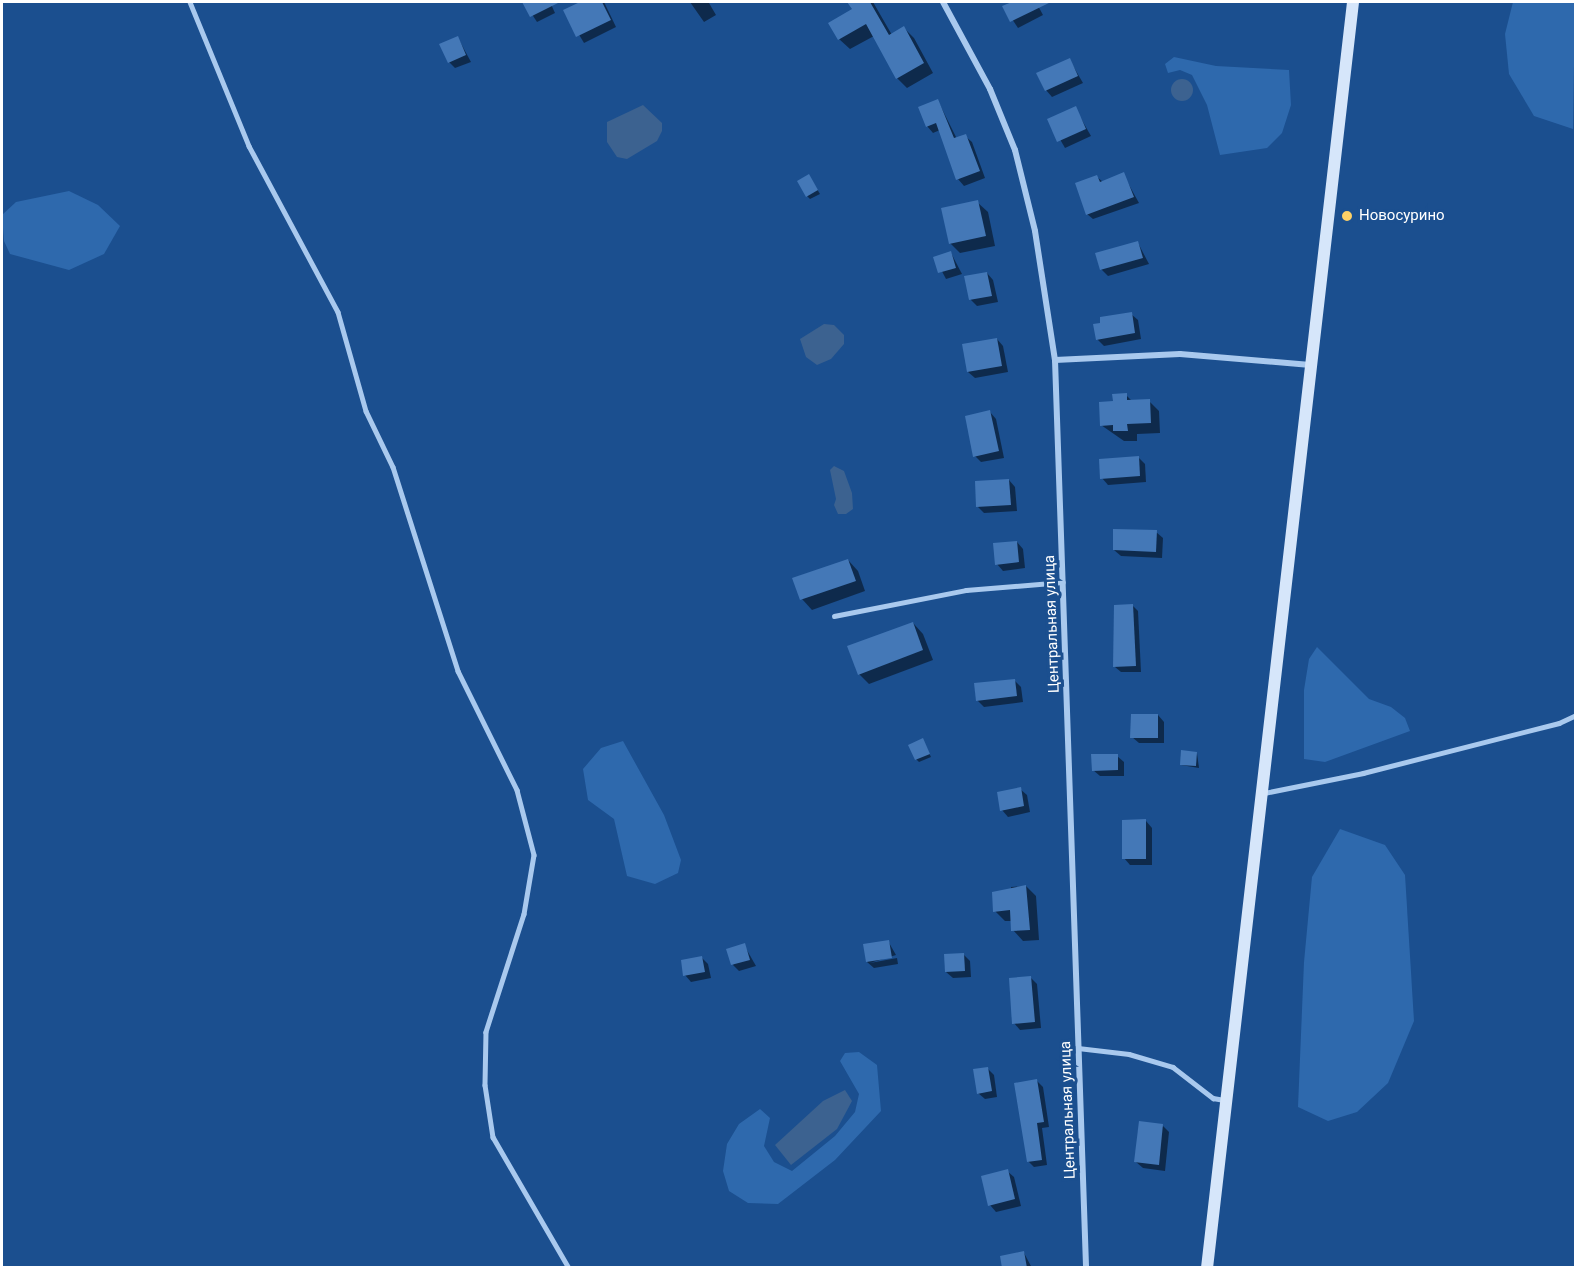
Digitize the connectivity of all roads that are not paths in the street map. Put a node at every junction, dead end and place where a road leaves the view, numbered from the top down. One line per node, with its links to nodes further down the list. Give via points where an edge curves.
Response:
1 (190, 2): 12 (lane, via 249,146 339,312 366,411 393,467 458,671 518,790 534,855 524,914 486,1032 485,1085 493,1137)
2 (943, 2): 4 (street, Центральная улица, via 990,89 1016,150 1035,231)
3 (1353, 2): 5 (main road)
4 (1055, 360): 5 (street, via 1180,354); 6 (street, Центральная улица)
5 (1312, 365): 9 (main road)
6 (1063, 582): 7 (lane, via 966,590); 10 (street, Центральная улица)
7 (834, 616)
8 (1575, 715): 9 (lane, via 1559,723 1386,767)
9 (1264, 793): 11 (main road)
10 (1077, 1048): 11 (lane, via 1129,1054 1173,1067 1213,1098); 13 (street, Центральная улица)
11 (1226, 1101): 14 (main road)
12 (569, 1268)
13 (1086, 1268)
14 (1207, 1268)

